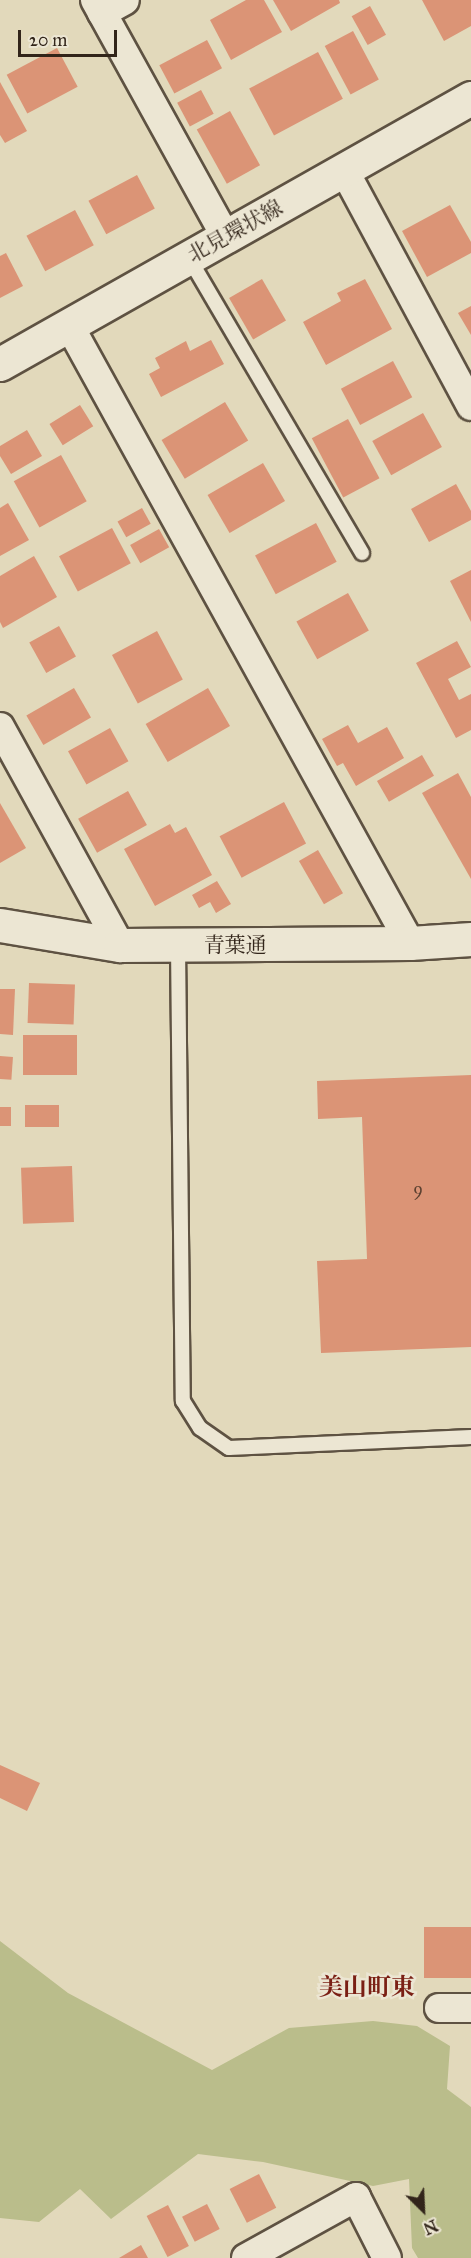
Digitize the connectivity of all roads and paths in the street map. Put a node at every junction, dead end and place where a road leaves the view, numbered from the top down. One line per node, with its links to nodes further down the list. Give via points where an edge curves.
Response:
1 (107, 4): 4 (street)
2 (471, 98): 3 (main road, 北見環状線)
3 (344, 170): 4 (main road, 北見環状線); 8 (street)
4 (226, 237): 5 (main road, 北見環状線)
5 (189, 258): 6 (main road, 北見環状線); 9 (lane)
6 (69, 325): 7 (main road, 北見環状線); 13 (street)
7 (0, 364)
8 (471, 406)
9 (362, 553)
10 (0, 727): 14 (street)
11 (0, 925): 14 (main road, 青葉通)
12 (471, 939): 13 (main road, 青葉通)
13 (410, 943): 15 (main road, 青葉通)
14 (120, 945): 15 (main road, 青葉通)
15 (178, 945): 16 (lane, via 183,1401 200,1428 229,1448)
16 (471, 1437)
17 (439, 2008): 18 (street)
18 (471, 2008)
19 (246, 2258): 20 (street, via 356,2197)
20 (387, 2258)

